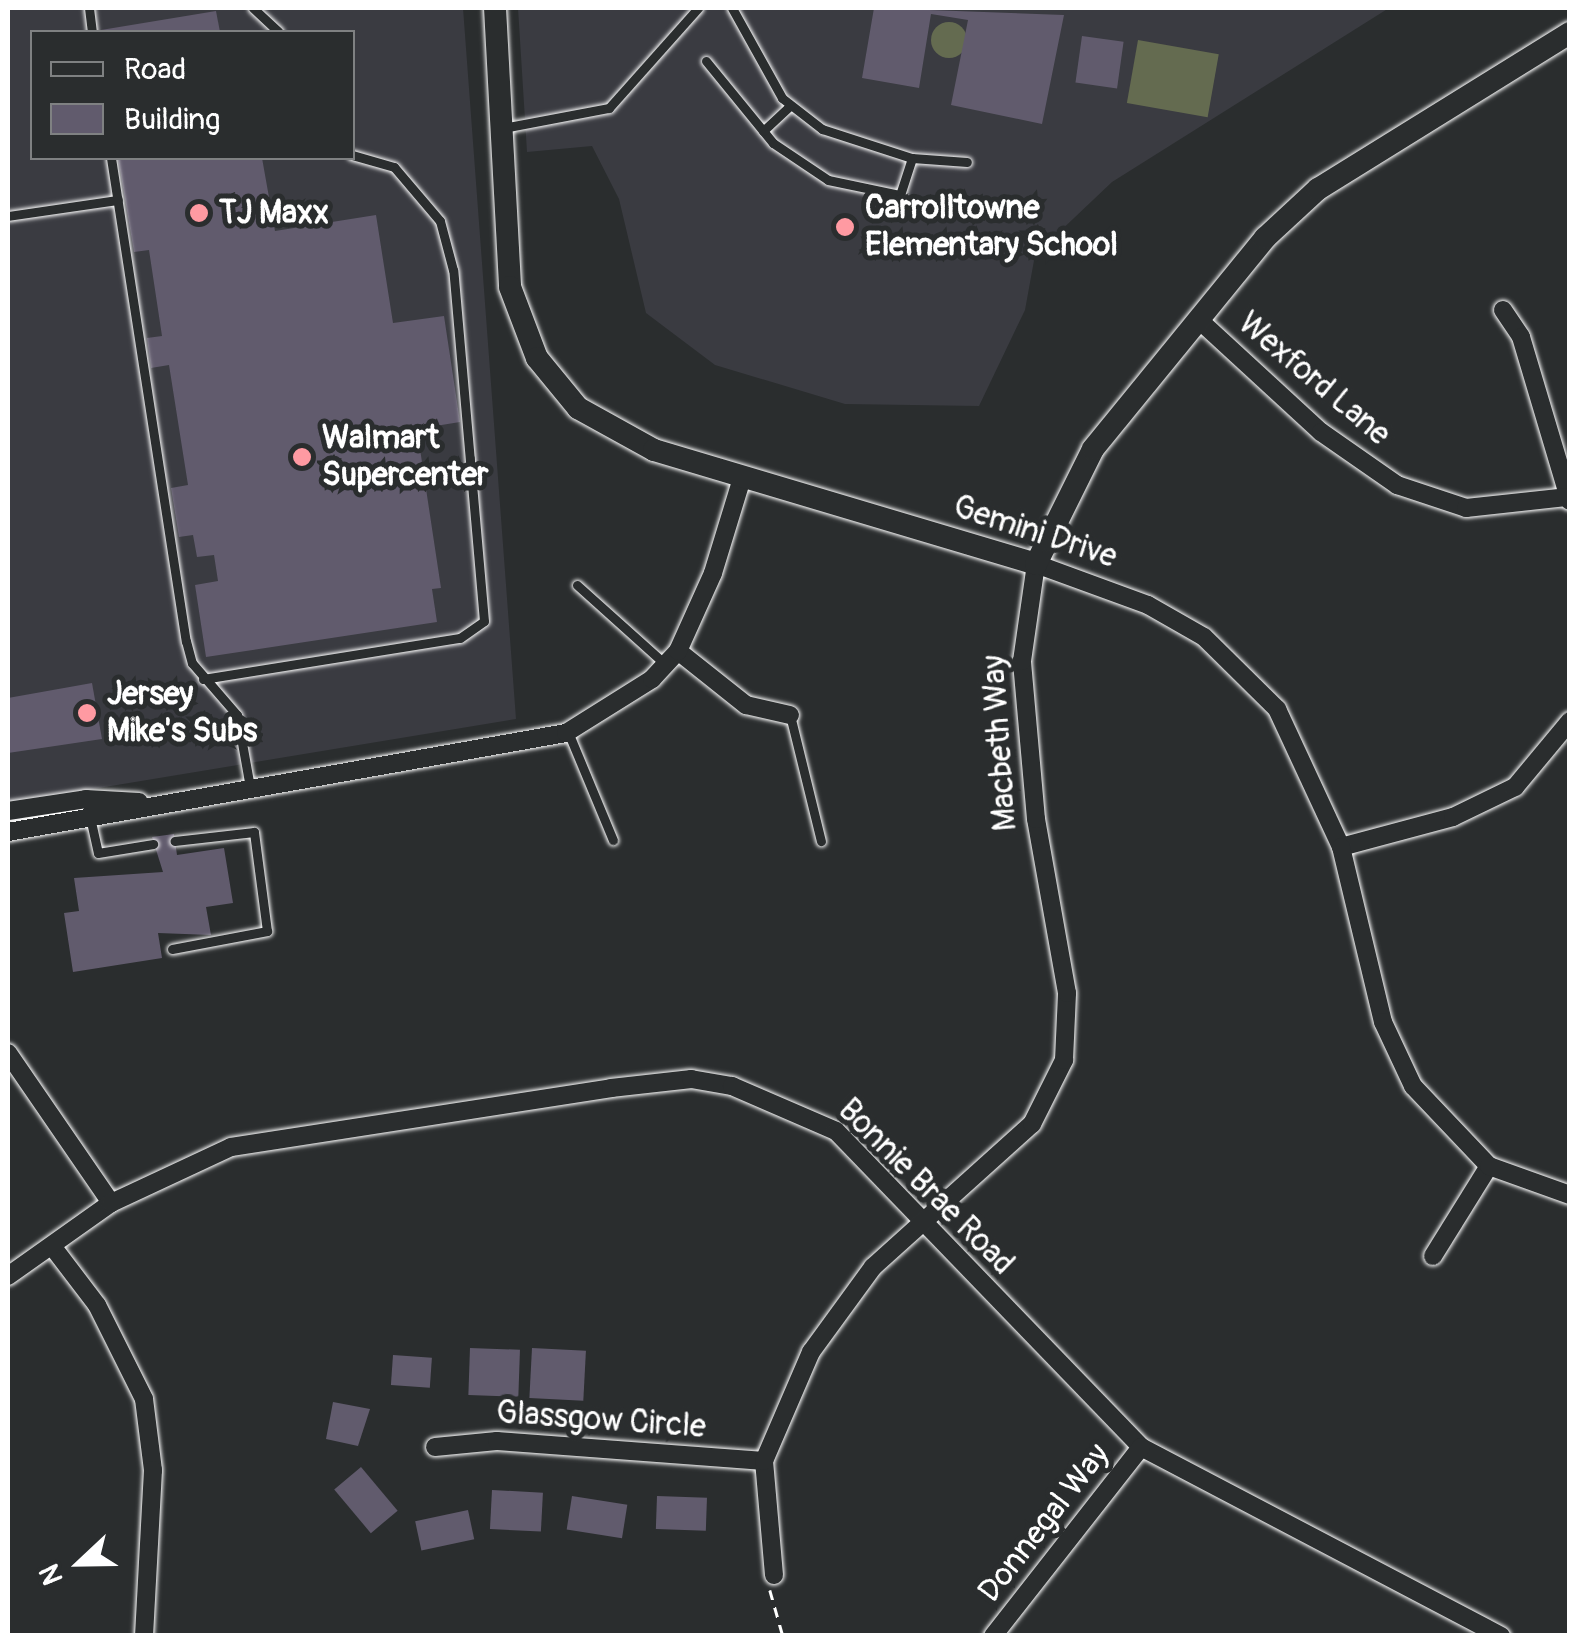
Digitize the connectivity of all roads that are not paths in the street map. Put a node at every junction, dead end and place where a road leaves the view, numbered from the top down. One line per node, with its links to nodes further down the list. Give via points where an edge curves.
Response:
1 (252, 8): 5 (lane)
2 (495, 8): 9 (street, Gemini Drive)
3 (698, 8): 9 (lane, via 609,108)
4 (732, 8): 8 (lane)
5 (277, 30)
6 (1570, 33): 18 (street, Macbeth Way, via 1318,189)
7 (706, 61): 10 (lane)
8 (790, 106): 10 (lane); 12 (lane, via 864,147)
9 (503, 128): 19 (street, Gemini Drive, via 510,287 546,371 578,408 620,435)
10 (762, 131): 12 (lane, via 828,180 879,194 905,189)
11 (355, 156): 24 (lane, via 394,166 440,221 453,270 484,621 460,638)
12 (912, 158): 14 (lane)
13 (112, 160): 15 (lane)
14 (967, 162)
15 (118, 200): 16 (lane); 24 (lane, via 186,640)
16 (8, 216)
17 (1503, 310): 20 (street, via 1522,337)
18 (1198, 319): 20 (street, Wexford Lane, via 1321,432 1397,484 1466,508); 21 (street, Macbeth Way, via 1093,449)
19 (743, 475): 21 (street, Gemini Drive); 23 (street, via 713,574)
20 (1569, 499)
21 (1036, 564): 38 (street, Gemini Drive, via 1148,605 1240,669 1277,709); 44 (street, Macbeth Way, via 1022,661 1036,819 1067,993 1064,1060 1032,1124)
22 (577, 586): 23 (lane)
23 (673, 658): 25 (street, via 746,705); 27 (street)
24 (204, 679): 28 (lane, via 237,715)
25 (790, 714): 36 (lane)
26 (1570, 720): 38 (street, via 1514,787 1452,817)
27 (568, 732): 28 (street); 34 (lane)
28 (250, 788): 30 (street)
29 (86, 799): 30 (street); 31 (street); 32 (lane)
30 (160, 803): 32 (street)
31 (8, 812)
32 (92, 819): 33 (street); 37 (lane, via 98,853)
33 (8, 832)
34 (613, 840)
35 (175, 841): 39 (lane, via 254,832 267,930)
36 (821, 842)
37 (153, 844)
38 (1341, 848): 41 (street, Gemini Drive, via 1383,1022 1414,1086)
39 (172, 948)
40 (8, 1053): 43 (street)
41 (1489, 1166): 42 (street, Gemini Drive); 46 (street)
42 (1570, 1195)
43 (111, 1203): 44 (street, Bonnie Brae Road, via 231,1147 691,1079 772,1098 825,1123); 45 (street, Bonnie Brae Road)
44 (922, 1225): 49 (street, Bonnie Brae Road); 50 (street, Macbeth Way, via 835,1313 787,1398)
45 (52, 1246): 47 (street, Bonnie Brae Road); 52 (street, via 97,1305 144,1399 153,1470)
46 (1432, 1256)
47 (8, 1276)
48 (434, 1447): 50 (street, Glassgow Circle, via 496,1441)
49 (1141, 1447): 53 (street, Donnegal Way); 54 (street, Bonnie Brae Road)
50 (764, 1461): 51 (street, Macbeth Way)
51 (774, 1575)
52 (144, 1636)
53 (993, 1636)
54 (1501, 1636)

